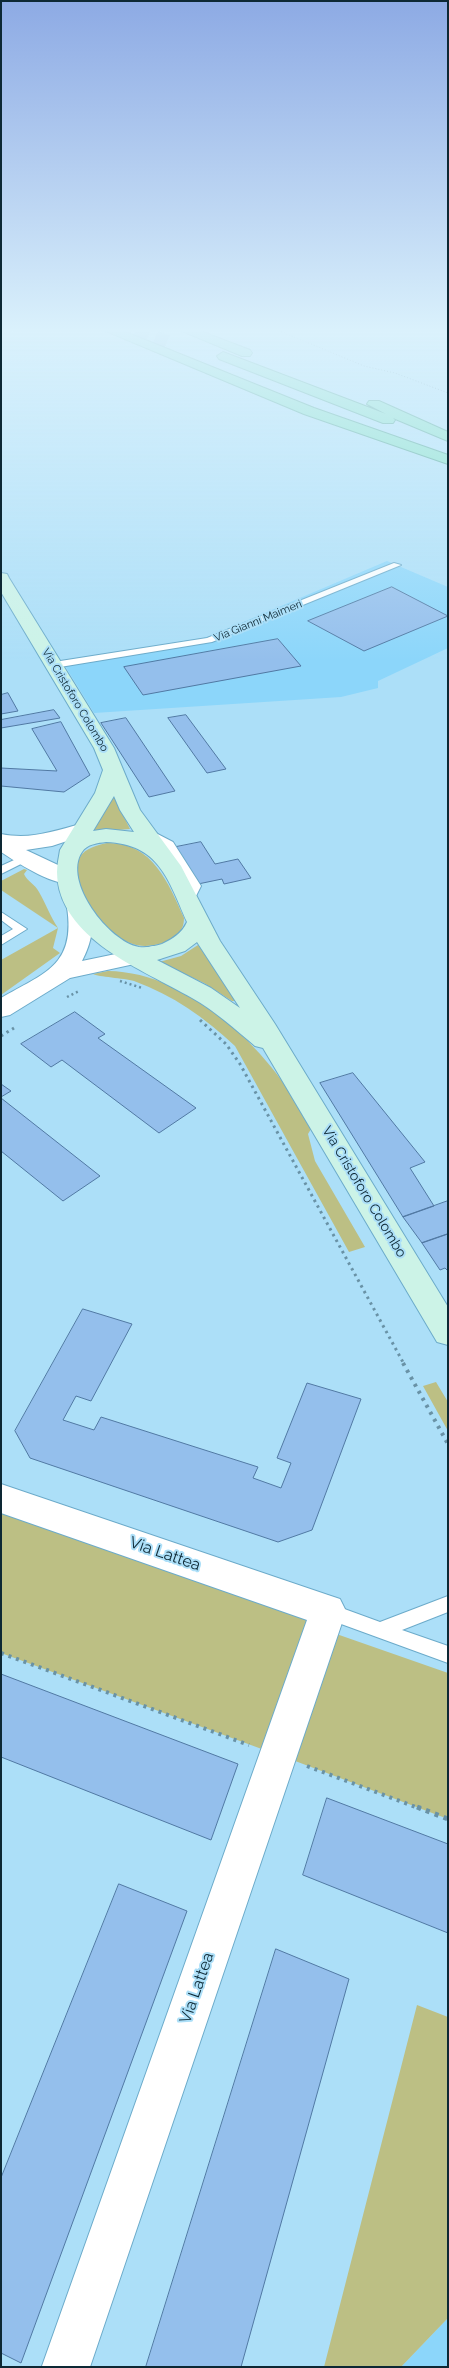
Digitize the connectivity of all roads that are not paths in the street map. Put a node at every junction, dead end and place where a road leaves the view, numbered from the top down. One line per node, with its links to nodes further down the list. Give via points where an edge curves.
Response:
1 (390, 440): 4 (highway)
2 (412, 440): 3 (highway)
3 (448, 455)
4 (448, 460)
5 (397, 565): 7 (lane, Via Gianni Maimeri, via 209,640)
6 (1, 578): 7 (main road, Via Cristoforo Colombo)
7 (54, 665): 8 (main road, Via Cristoforo Colombo, via 104,748)
8 (113, 770): 9 (main road, Via Cristoforo Colombo); 10 (main road, via 106,792)
9 (140, 827): 12 (main road, Via Cristoforo Colombo); 18 (lane, via 169,844 195,886 190,896)
10 (74, 840): 11 (street, via 24,844); 12 (main road, via 131,837); 15 (main road)
11 (1, 842): 13 (street)
12 (156, 849): 18 (main road, via 177,879)
13 (25, 858): 14 (lane); 15 (street)
14 (1, 871)
15 (67, 878): 16 (main road)
16 (78, 907): 20 (main road, via 97,929); 21 (street, via 82,928 76,952)
17 (1, 915): 19 (lane, via 21,929)
18 (196, 916): 20 (main road, via 196,930 174,947); 23 (main road, Via Cristoforo Colombo, via 228,973 264,1023)
19 (1, 941)
20 (135, 953): 21 (street); 23 (main road, Via Cristoforo Colombo, via 219,1004)
21 (63, 972): 22 (street)
22 (1, 1009)
23 (278, 1053): 24 (main road, Via Cristoforo Colombo)
24 (448, 1333)
25 (1, 1498): 27 (street, Via Lattea)
26 (448, 1604): 28 (lane)
27 (328, 1611): 28 (lane, Via Lattea); 30 (street, Via Lattea)
28 (380, 1630): 29 (lane, Via Lattea)
29 (448, 1655)
30 (66, 2366)

